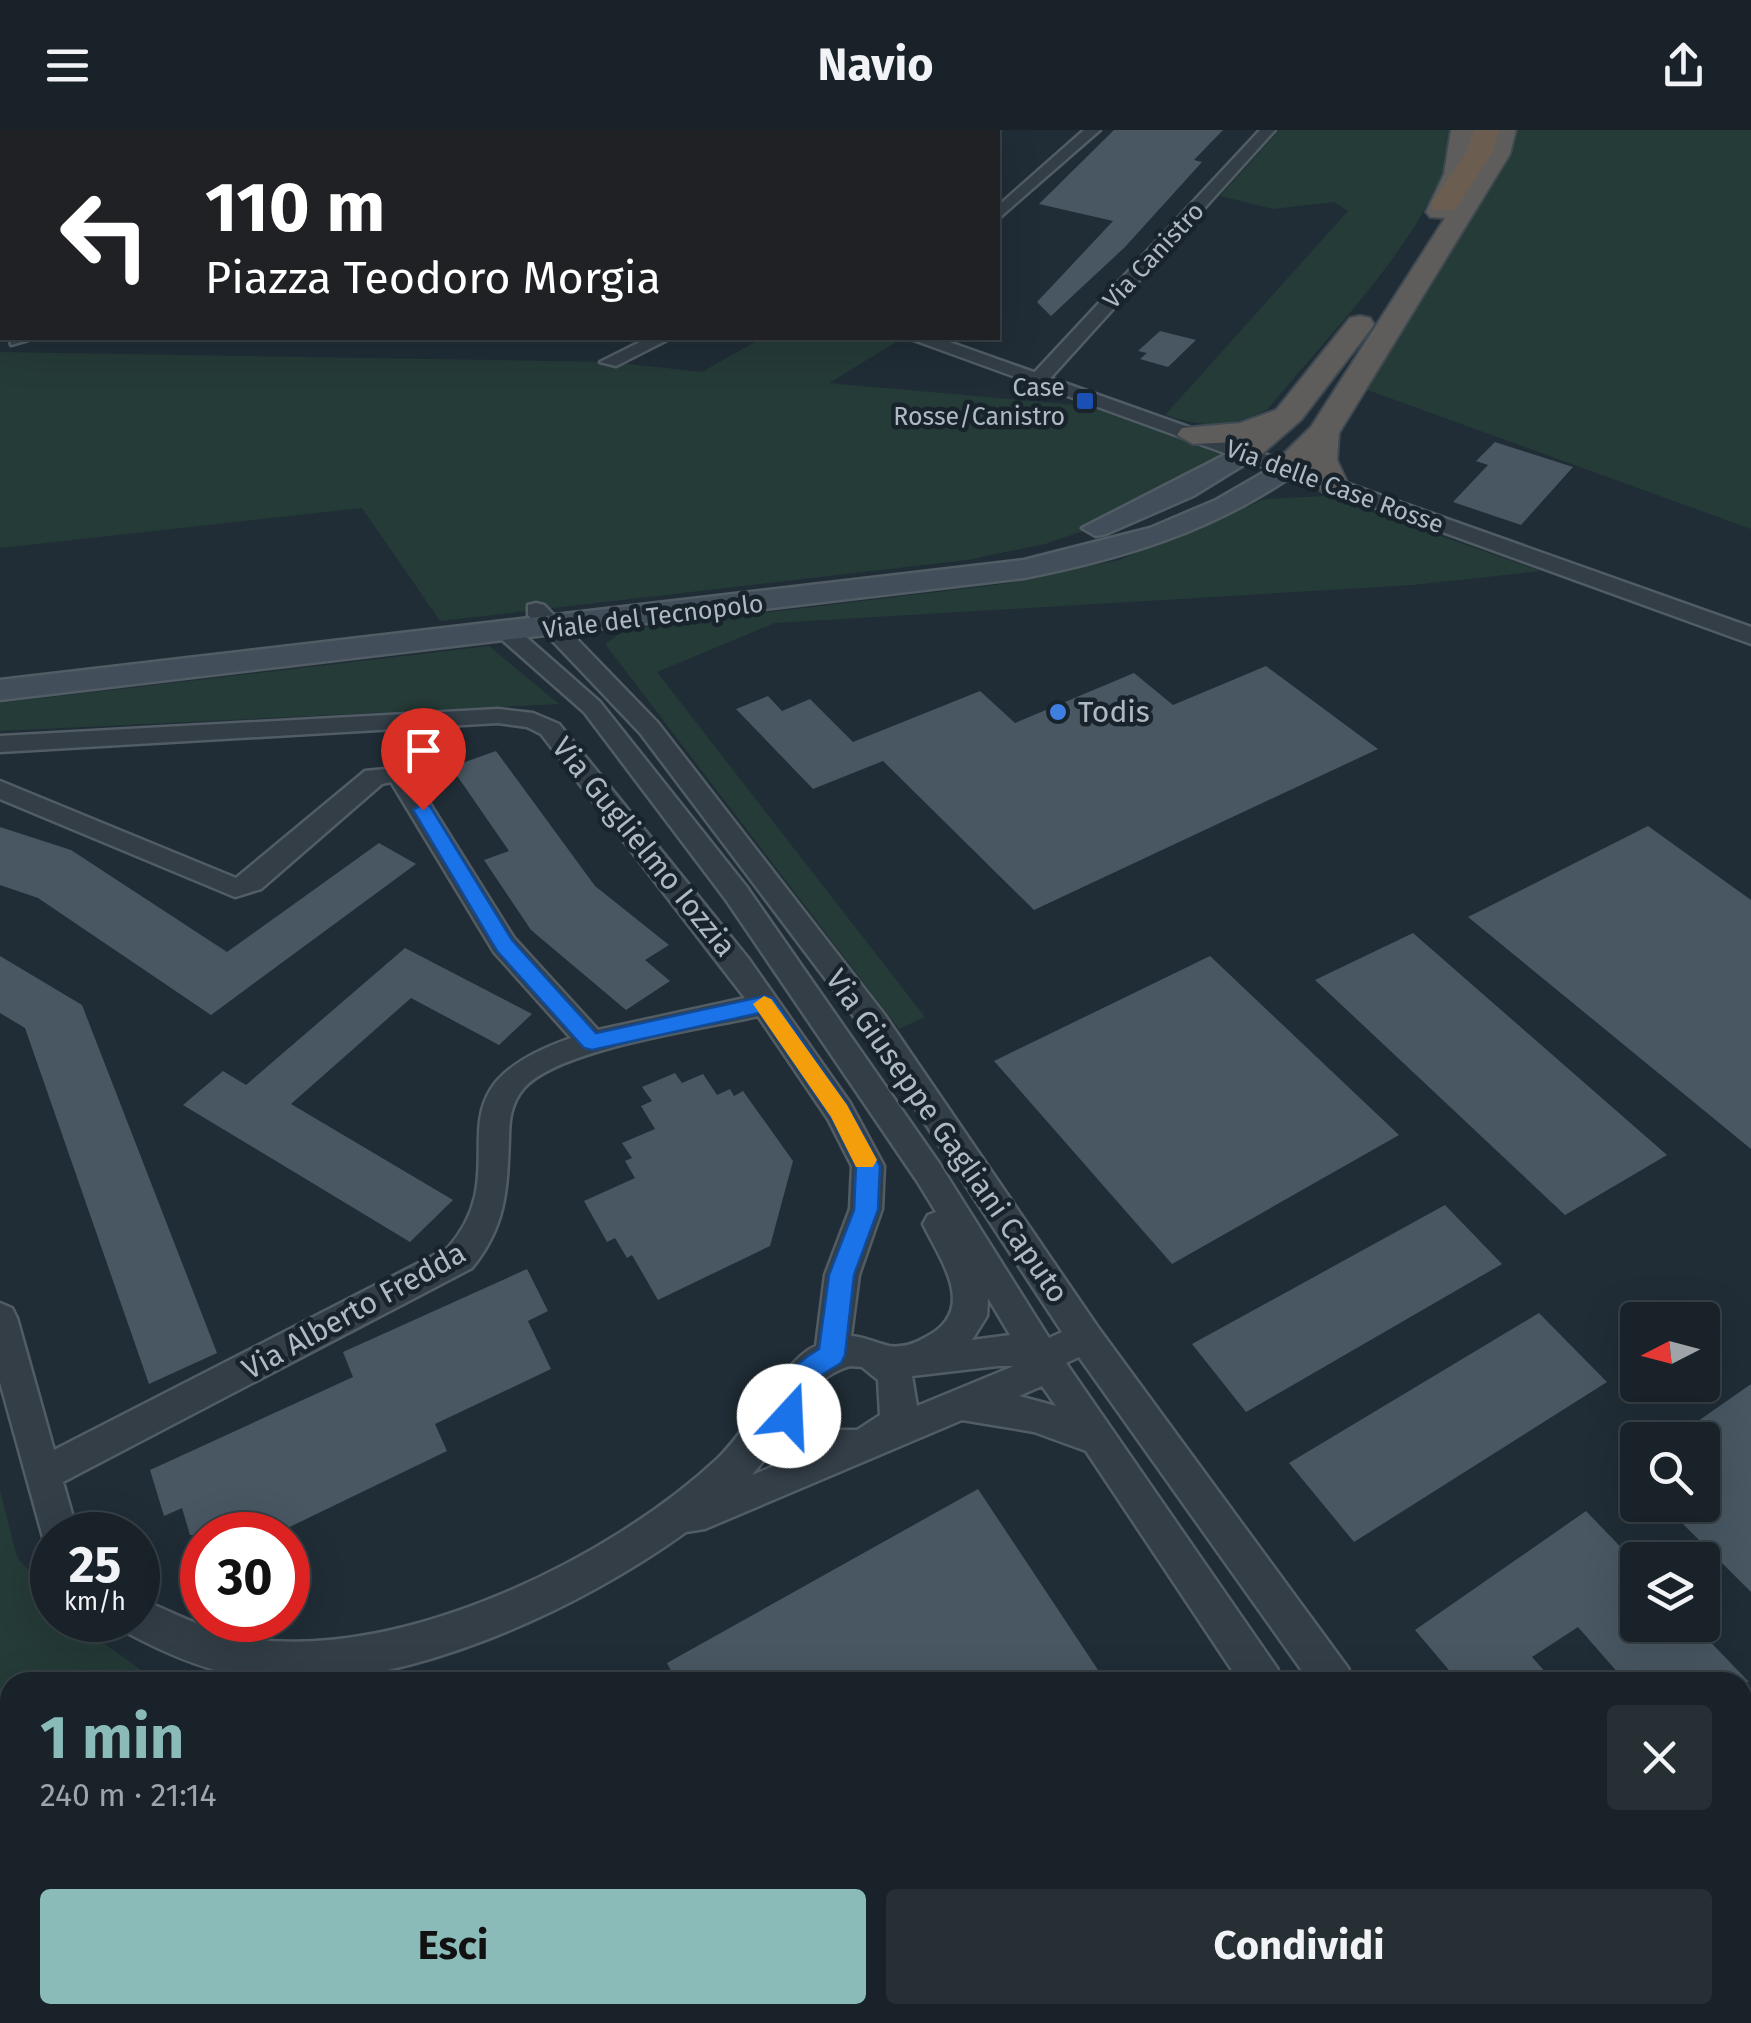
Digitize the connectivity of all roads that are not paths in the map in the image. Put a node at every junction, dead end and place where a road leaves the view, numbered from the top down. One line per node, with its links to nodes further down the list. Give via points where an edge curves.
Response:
1 (1093, 130): 7 (street)
2 (1268, 130): 11 (street, Via Canistro)
3 (1463, 130): 6 (highway)
4 (1487, 130): 6 (highway)
5 (1504, 130): 13 (highway, via 1472,199)
6 (1445, 204): 12 (highway)
7 (1000, 212)
8 (658, 340): 10 (street)
9 (925, 340): 11 (street, Via delle Case Rosse)
10 (609, 362)
11 (1038, 380): 14 (street, Via delle Case Rosse)
12 (1290, 414): 14 (highway, via 1245,432); 15 (highway)
13 (1323, 433): 16 (highway); 17 (highway, via 1321,460)
14 (1193, 435): 15 (street, Via delle Case Rosse); 18 (main road, via 1204,458)
15 (1244, 454): 16 (street, Via delle Case Rosse); 18 (main road, Viale del Tecnopolo)
16 (1285, 468): 17 (street, Via delle Case Rosse); 19 (main road, Viale del Tecnopolo)
17 (1332, 484): 19 (main road); 22 (street, Via delle Case Rosse)
18 (1183, 490): 20 (main road, Viale del Tecnopolo, via 1082,533 966,560)
19 (1253, 490): 20 (main road, Viale del Tecnopolo, via 1199,518 1074,560 839,595)
20 (544, 619): 21 (main road, Viale del Tecnopolo); 23 (main road, Viale del Tecnopolo); 31 (street, Via Giuseppe Gagliani Caputo, via 649,728 874,1022)
21 (508, 633): 24 (main road, Viale del Tecnopolo); 29 (street, Via Giuseppe Gagliani Caputo, via 592,707 661,794)
22 (1751, 636)
23 (0, 670)
24 (0, 690)
25 (0, 744): 27 (street, Via Guglielmo Iozzia, via 498,716 533,720 550,729 659,862)
26 (0, 789): 28 (street, via 235,888 252,882 374,777 398,773 504,946)
27 (765, 1004): 28 (street); 32 (street, Via Guglielmo Iozzia, via 839,1111 868,1166 866,1210 842,1275)
28 (592, 1042): 39 (street, Via Alberto Fredda, via 529,1067 506,1087 496,1114 493,1208 482,1236 460,1258)
29 (928, 1172): 33 (street, Via Giuseppe Gagliani Caputo); 34 (street, via 939,1225 972,1288 970,1316 951,1341)
30 (0, 1318): 39 (street)
31 (1085, 1337): 33 (street); 44 (street, Via Giuseppe Gagliani Caputo)
32 (832, 1355): 34 (street, via 869,1353); 35 (street, via 801,1374)
33 (1043, 1358): 34 (street, via 1016,1346 950,1361); 36 (street, via 1030,1374); 37 (street, Via Giuseppe Gagliani Caputo)
34 (898, 1361): 38 (street, via 895,1425)
35 (788, 1402): 38 (street, via 801,1439 822,1449); 41 (street, via 749,1459)
36 (956, 1407): 37 (street, via 1049,1417); 38 (street)
37 (1098, 1439): 43 (street, Via Giuseppe Gagliani Caputo)
38 (873, 1442): 41 (street)
39 (42, 1474): 40 (street)
40 (53, 1512)
41 (652, 1533): 42 (street, via 478,1624 353,1657 286,1662 226,1654)
42 (160, 1629)
43 (1256, 1672)
44 (1327, 1672)

